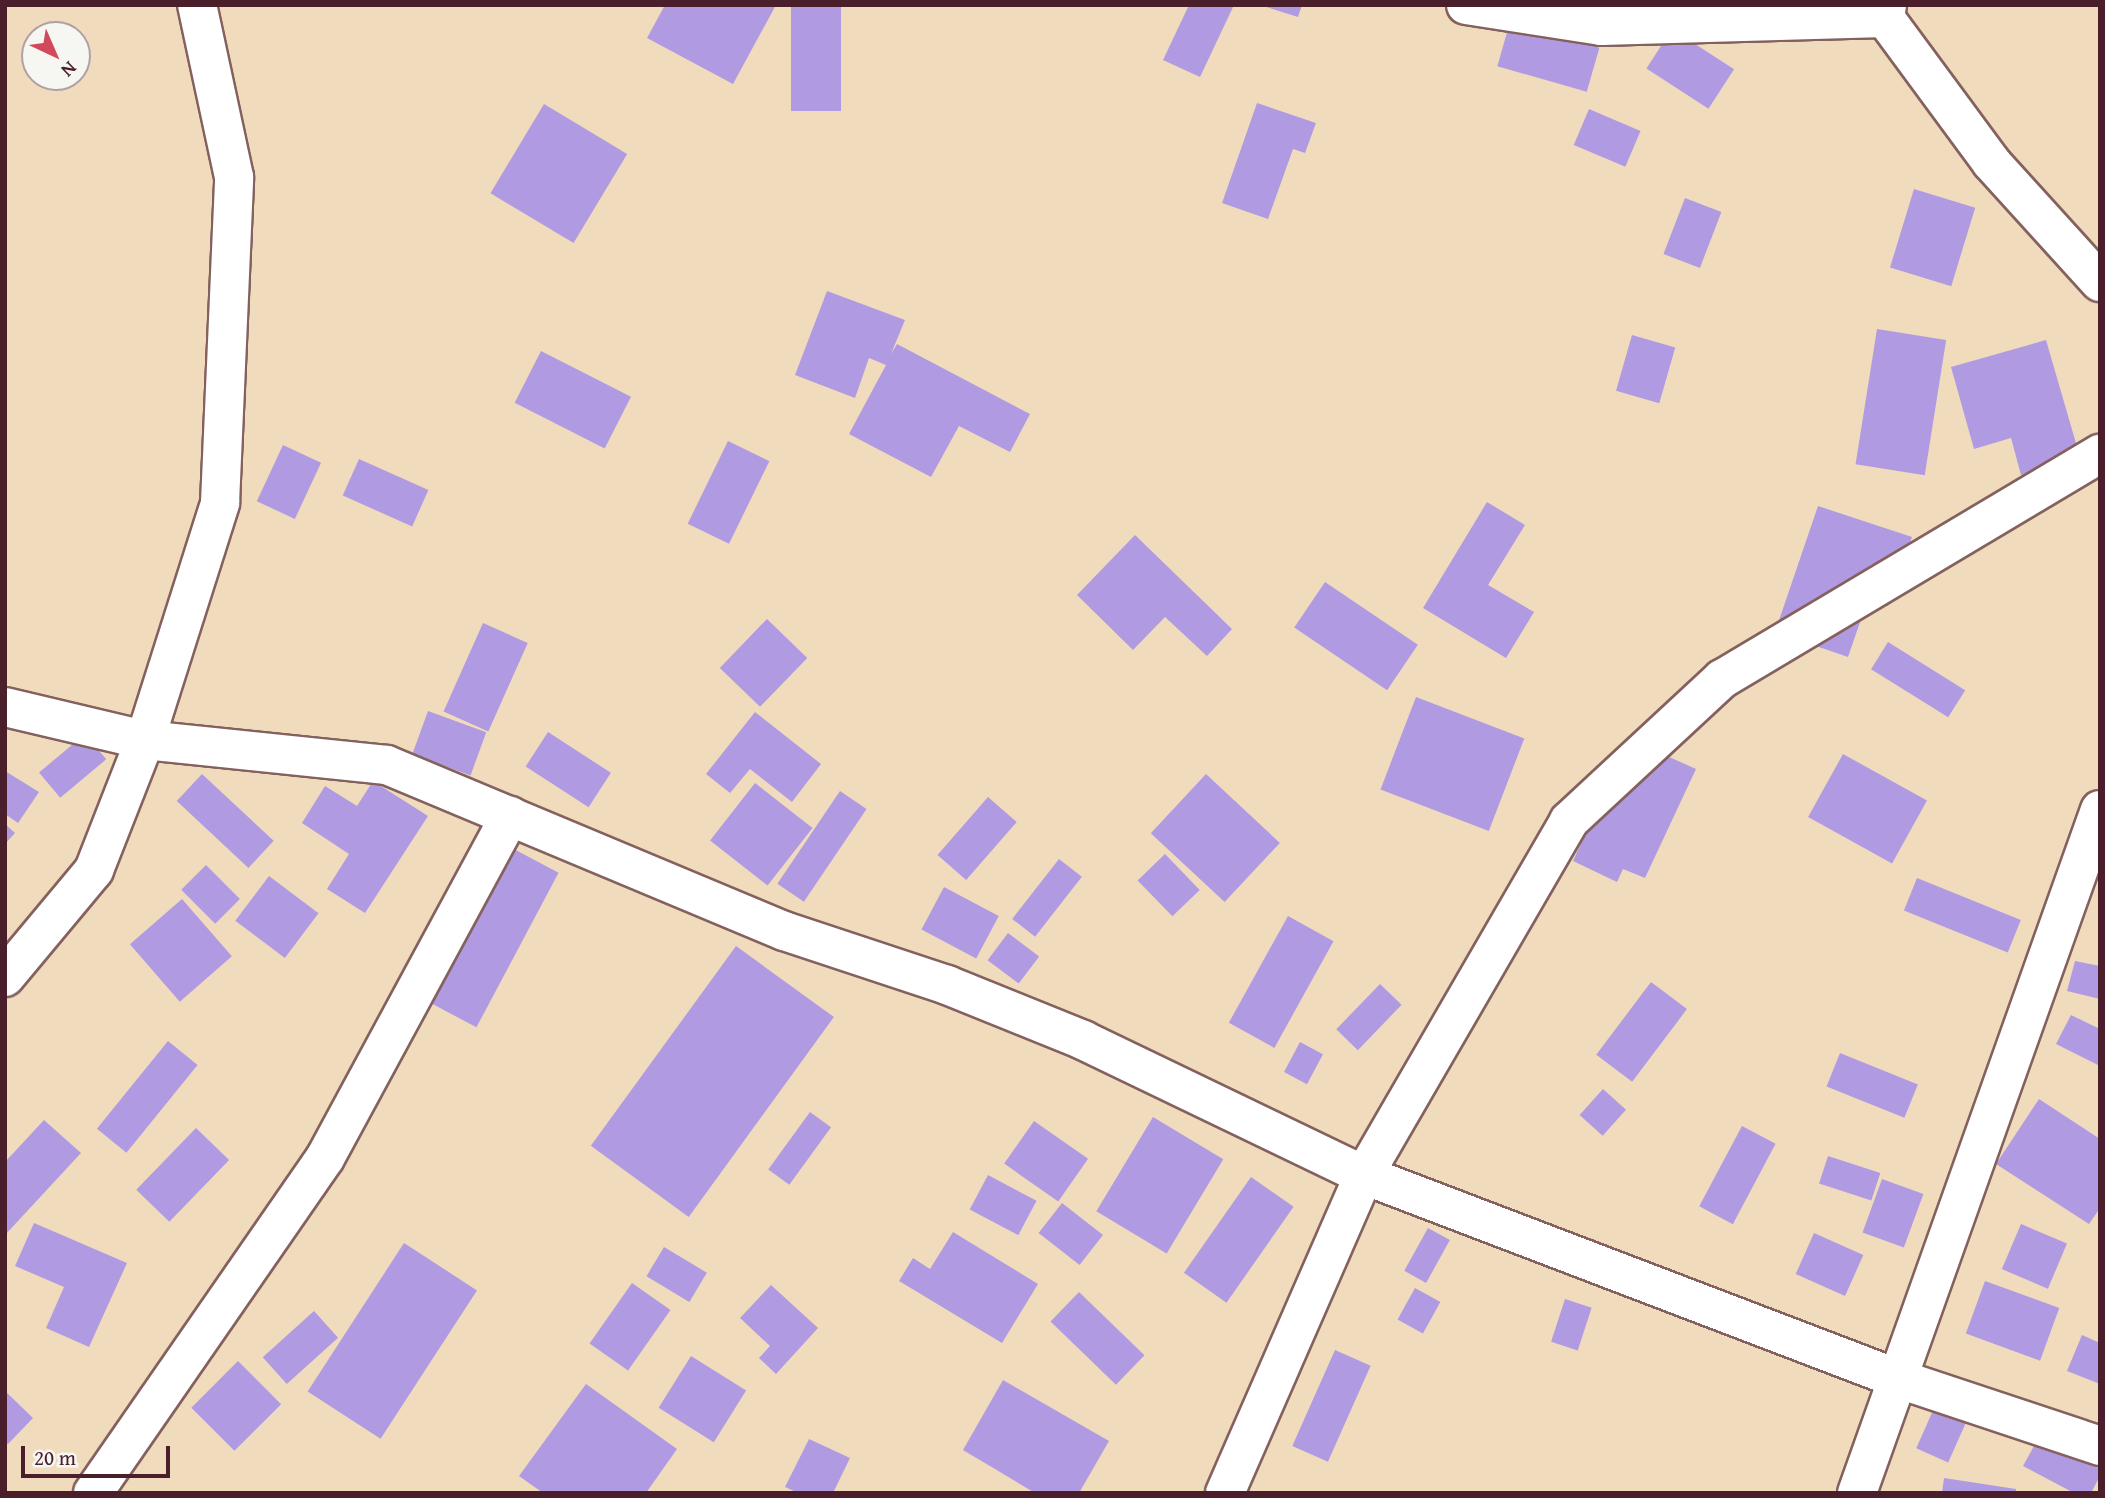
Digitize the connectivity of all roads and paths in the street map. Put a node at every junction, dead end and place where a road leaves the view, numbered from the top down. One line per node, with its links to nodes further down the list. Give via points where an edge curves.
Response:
1 (197, 5): 7 (street, via 234,177 220,503)
2 (1466, 5): 3 (street, via 1601,26)
3 (1885, 10): 4 (street, via 1991,162)
4 (2100, 282)
5 (2100, 454): 11 (street, via 1722,679 1569,821)
6 (5, 707): 7 (street)
7 (145, 740): 9 (street, via 387,765); 10 (street, via 94,870)
8 (2100, 810): 12 (street)
9 (510, 816): 11 (street, via 784,931 947,985 1083,1040); 14 (street, via 325,1158)
10 (5, 977)
11 (1364, 1175): 12 (street); 15 (street)
12 (1896, 1378): 13 (street); 16 (street)
13 (2100, 1446)
14 (93, 1493)
15 (1225, 1493)
16 (1857, 1493)

